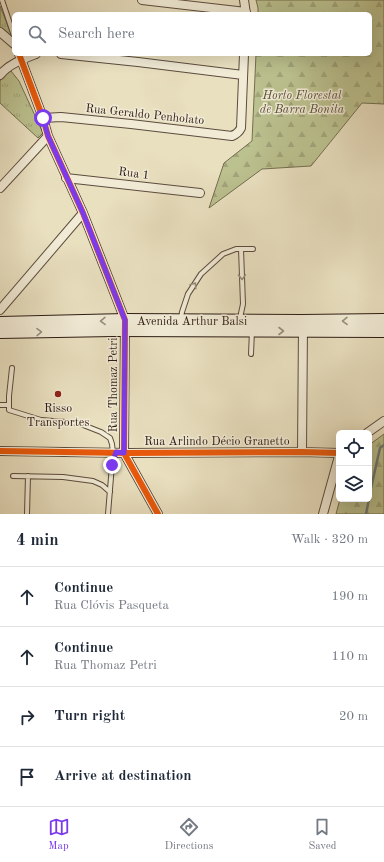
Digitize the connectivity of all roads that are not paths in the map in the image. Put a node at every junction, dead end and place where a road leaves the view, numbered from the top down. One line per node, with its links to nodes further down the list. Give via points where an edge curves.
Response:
1 (2, 0): 6 (lane)
2 (142, 0): 4 (street)
3 (244, 0): 5 (street)
4 (238, 12)
5 (246, 12)
6 (12, 30)
7 (0, 32): 8 (street)
8 (12, 42)
9 (80, 56): 13 (street)
10 (244, 56): 13 (street)
11 (20, 57): 12 (street); 14 (street)
12 (0, 75)
13 (243, 75): 14 (street, Rua Geraldo Penholato, via 241,128 232,136 61,117)
14 (43, 118): 15 (street)
15 (48, 136): 16 (street); 17 (street)
16 (66, 178): 18 (street, Rua 1); 19 (street)
17 (0, 188)
18 (200, 193)
19 (83, 213): 22 (street); 26 (street)
20 (241, 249): 21 (lane); 24 (lane, one-way to 24, via 243,304); 27 (lane, one-way to 20, via 182,312 188,294 201,274 223,254)
21 (253, 249)
22 (0, 310)
23 (384, 320): 28 (main road, Avenida Arthur Balsi, one-way to 28)
24 (239, 321): 27 (main road, Avenida Arthur Balsi); 28 (main road, Avenida Arthur Balsi)
25 (0, 323): 26 (main road, Avenida Arthur Balsi, one-way to 25)
26 (125, 325): 27 (main road, Avenida Arthur Balsi); 31 (main road, Avenida Arthur Balsi, one-way to 26); 40 (street, Rua Thomaz Petri)
27 (181, 326): 30 (main road, Avenida Arthur Balsi)
28 (303, 326): 29 (main road, Avenida Arthur Balsi); 30 (main road, Avenida Arthur Balsi, one-way to 28); 39 (street)
29 (384, 330)
30 (252, 331): 32 (lane)
31 (0, 332)
32 (251, 354)
33 (12, 368): 35 (lane)
34 (0, 405): 35 (lane)
35 (8, 406): 40 (lane, via 9,410 41,420 78,423 101,432 110,438)
36 (384, 421): 37 (street)
37 (371, 430)
38 (0, 451): 40 (street, Rua Arlindo Décio Granetto)
39 (302, 452): 40 (street, Rua Arlindo Décio Granetto); 41 (street, Rua Arlindo Décio Granetto)
40 (115, 453): 42 (lane); 42 (lane); 49 (street, Rua Thomaz Petri)
41 (336, 454)
42 (112, 465): 46 (lane)
43 (336, 465): 50 (street)
44 (13, 476): 45 (lane)
45 (28, 476): 46 (lane, via 93,481); 47 (lane)
46 (110, 492): 48 (lane)
47 (27, 514)
48 (108, 514)
49 (158, 514)
50 (323, 514)

